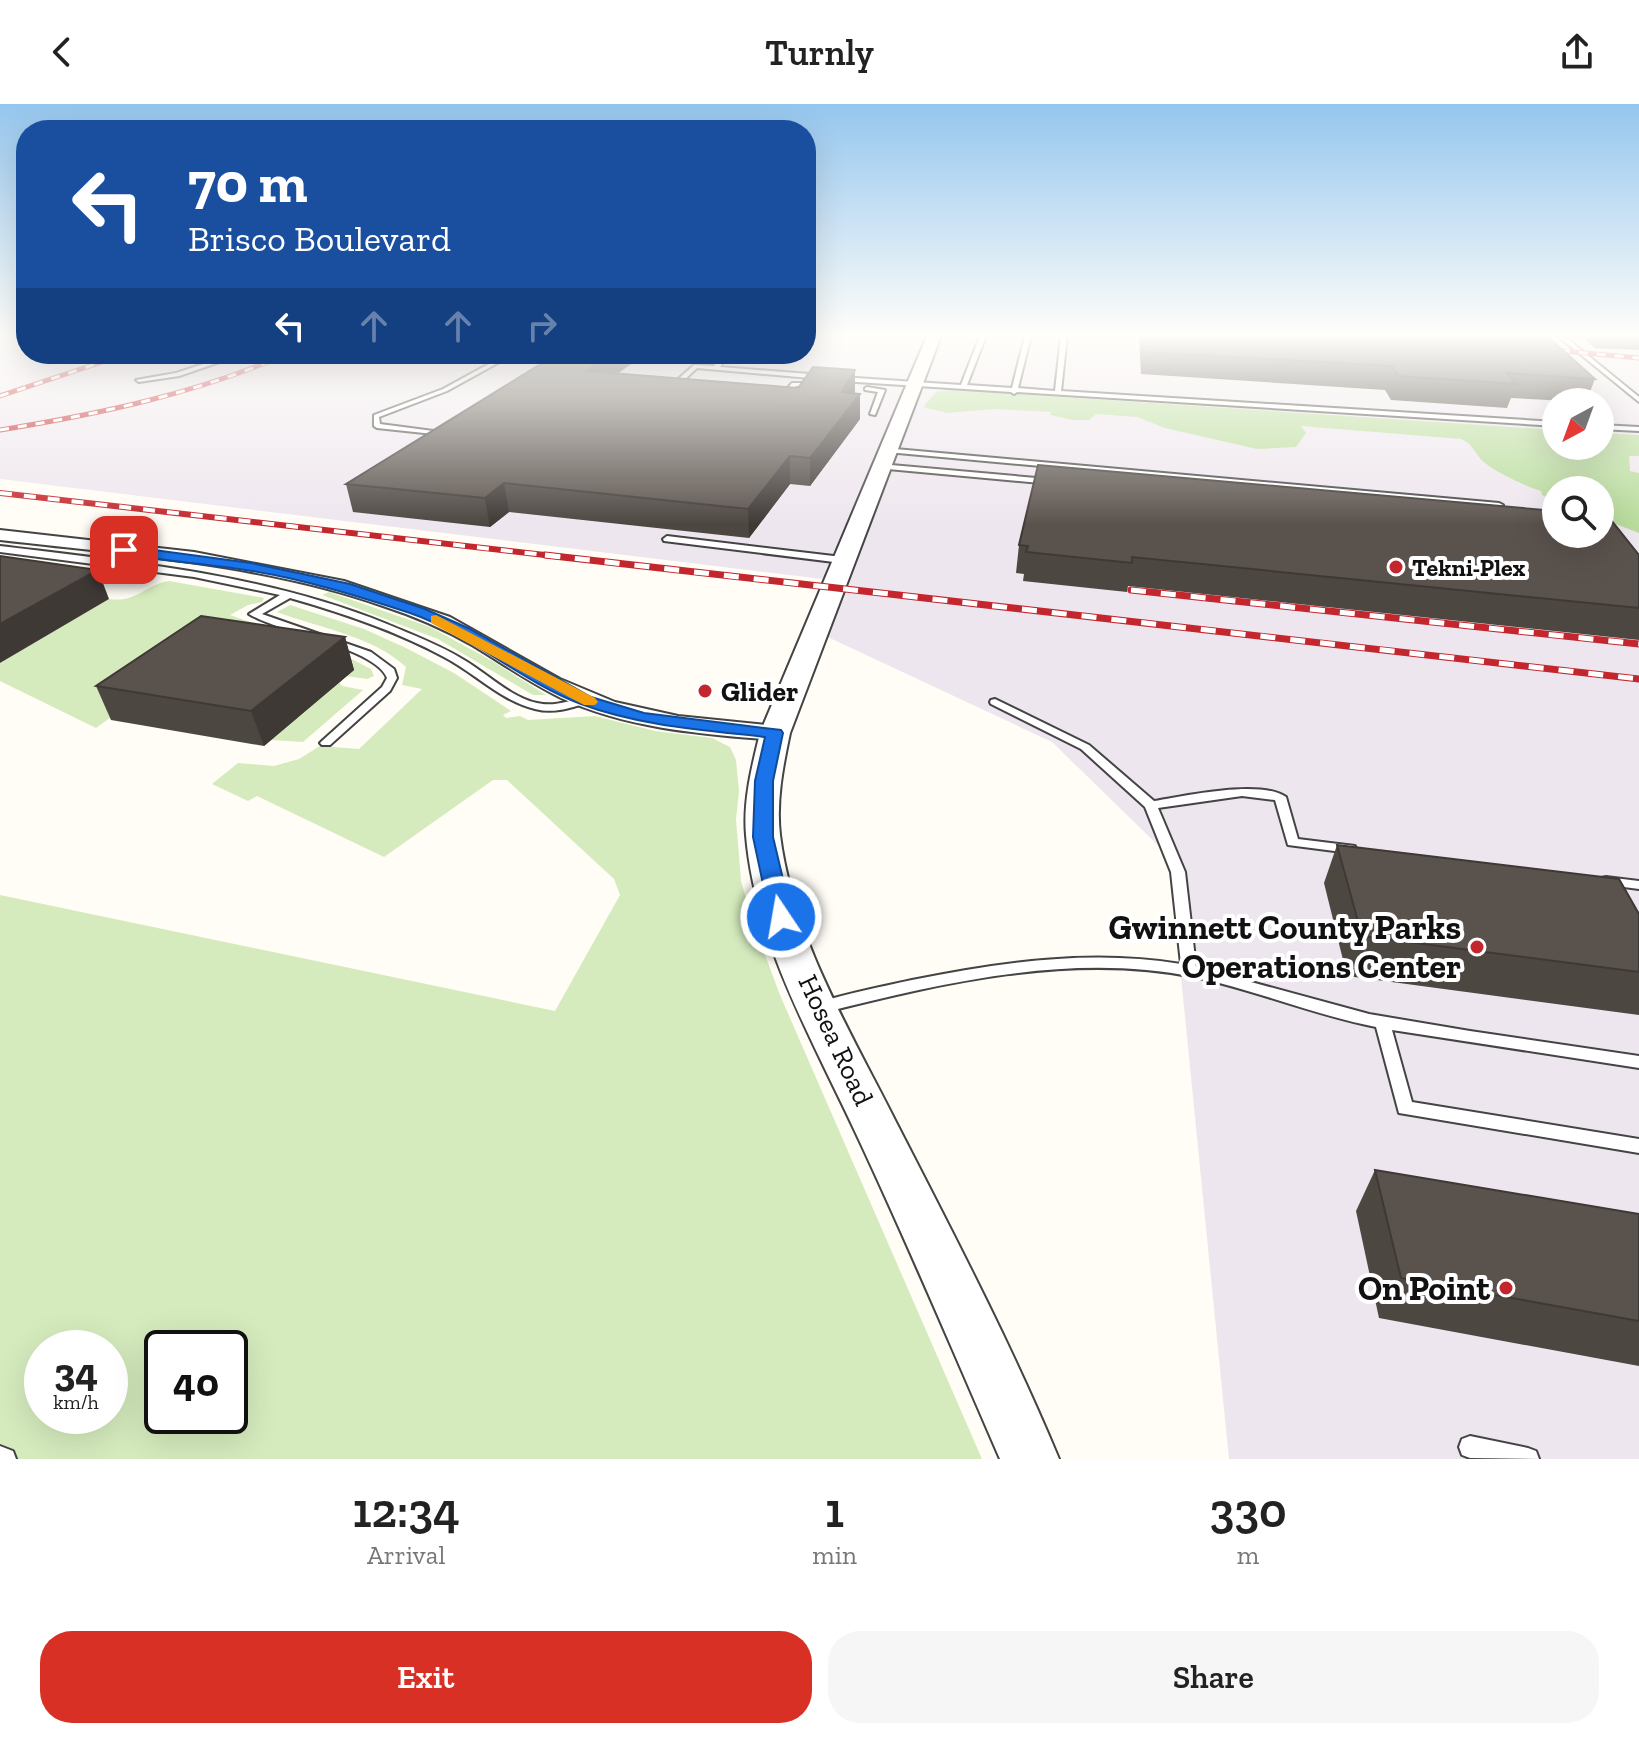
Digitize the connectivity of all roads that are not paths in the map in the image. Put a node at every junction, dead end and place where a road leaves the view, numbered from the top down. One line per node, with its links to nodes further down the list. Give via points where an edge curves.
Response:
1 (420, 399): 11 (lane, via 376,416 377,426)
2 (779, 399): 6 (lane)
3 (879, 399): 7 (lane)
4 (908, 399): 12 (street, Hosea Road)
5 (1145, 399): 8 (lane)
6 (772, 407)
7 (873, 414)
8 (1542, 423)
9 (1614, 428): 10 (lane)
10 (1639, 429)
11 (441, 434)
12 (884, 458): 13 (lane); 13 (lane, via 1051,482); 21 (street, Hosea Road)
13 (1056, 465): 14 (lane)
14 (1499, 505)
15 (0, 535): 17 (street)
16 (667, 539): 21 (lane)
17 (50, 541): 19 (lane); 23 (street, via 251,567 345,587 462,631)
18 (0, 549): 19 (lane)
19 (27, 553): 20 (lane); 22 (lane, via 205,575)
20 (14, 559)
21 (842, 560): 25 (street, Hosea Road)
22 (289, 594): 23 (lane, via 428,645 523,702 548,708); 26 (lane, via 254,614 367,654 392,678)
23 (585, 700): 25 (street, via 642,717)
24 (995, 702): 27 (lane, via 1085,747)
25 (775, 733): 32 (street, Hosea Road, via 764,781 763,837 781,917)
26 (326, 743)
27 (1151, 805): 28 (lane, via 1242,792 1280,797 1293,842); 31 (lane, via 1178,872)
28 (1371, 852)
29 (1592, 879): 30 (lane)
30 (1639, 885)
31 (1189, 970): 32 (lane, via 1134,964 1009,968); 33 (lane)
32 (819, 1008): 37 (street, Hosea Road)
33 (1382, 1022): 34 (lane); 35 (lane, via 1405,1108)
34 (1639, 1062)
35 (1639, 1146)
36 (1470, 1447): 38 (lane)
37 (1030, 1459)
38 (1528, 1459)

